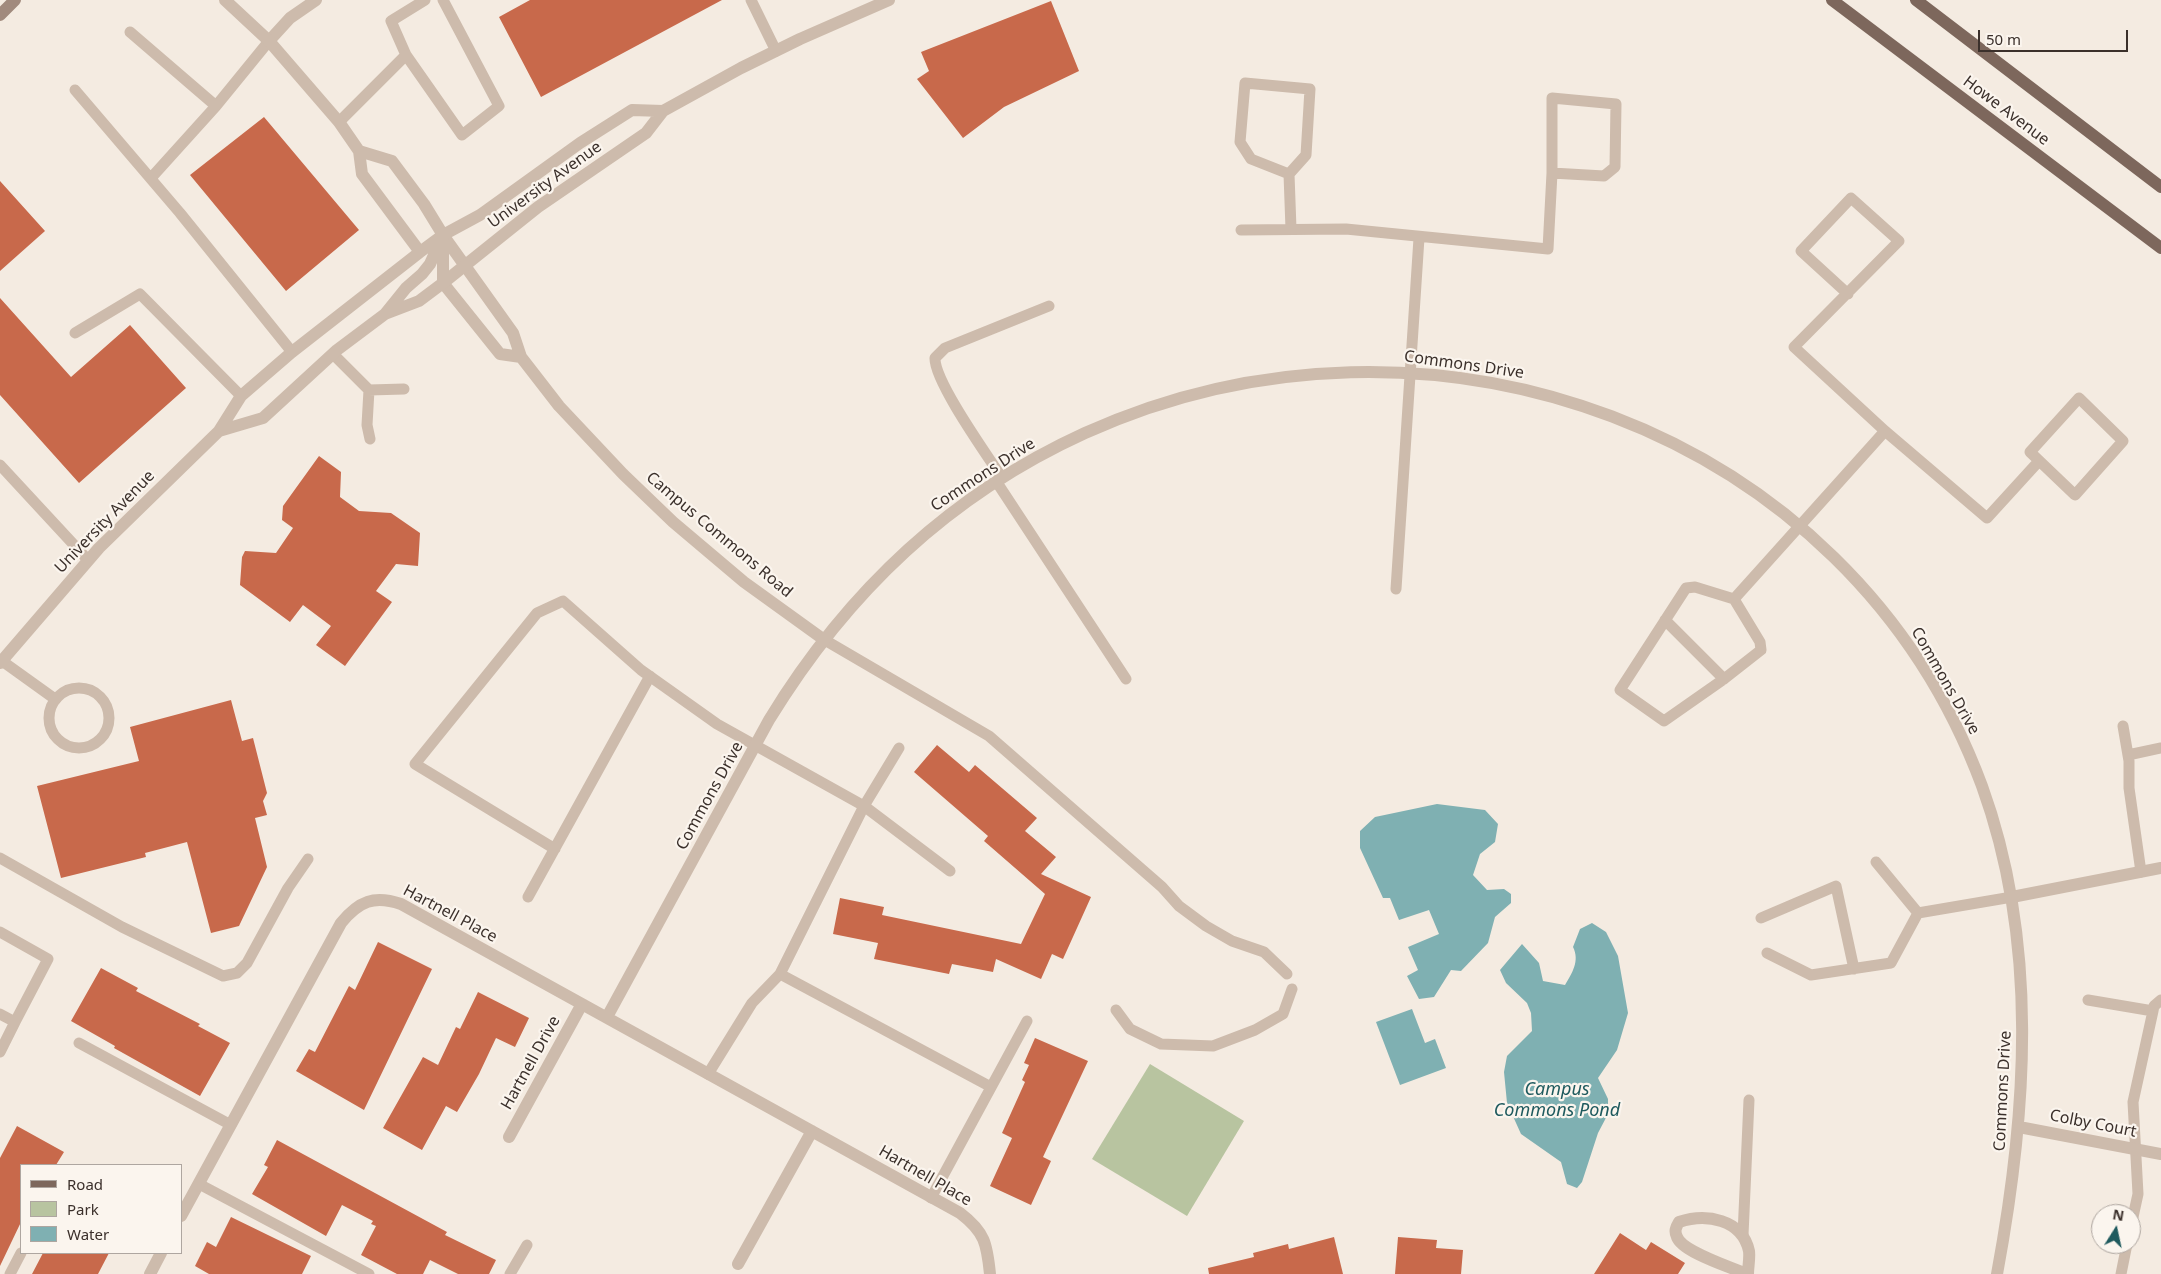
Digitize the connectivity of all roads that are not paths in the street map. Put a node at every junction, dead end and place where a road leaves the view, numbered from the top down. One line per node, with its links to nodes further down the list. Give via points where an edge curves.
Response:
1 (15, 0): 10 (main road)
2 (225, 0): 12 (street)
3 (316, 0): 12 (street, via 290,18)
4 (425, 0): 14 (lane, via 391,21)
5 (443, 0): 14 (lane, via 499,106 462,135)
6 (751, 0): 13 (lane)
7 (889, 0): 13 (street, University Avenue)
8 (1832, 0): 28 (main road, Howe Avenue)
9 (1916, 0): 23 (main road, Howe Avenue)
10 (0, 15)
11 (130, 32): 16 (lane)
12 (269, 41): 16 (lane); 18 (street)
13 (776, 51): 17 (street, University Avenue)
14 (406, 55): 18 (lane)
15 (75, 90): 22 (lane)
16 (216, 106): 22 (lane)
17 (664, 111): 26 (street, University Avenue, via 632,110 480,215); 30 (street, University Avenue, via 646,133 538,207)
18 (339, 122): 19 (street)
19 (359, 151): 26 (street, Campus Commons Road, via 392,161); 29 (street, via 362,174)
20 (1552, 173): 20 (lane, via 1604,176 1615,166 1616,104 1552,98); 27 (lane, via 1548,249)
21 (1290, 174): 21 (lane, via 1306,155 1310,89 1245,83 1240,142 1251,159); 24 (lane)
22 (150, 178): 36 (lane)
23 (2161, 187)
24 (1291, 229): 25 (lane); 27 (lane, via 1346,229)
25 (1241, 230)
26 (443, 235): 29 (street, University Avenue); 30 (street, Campus Commons Road); 31 (street); 34 (street, University Avenue, via 430,264)
27 (1419, 238): 39 (lane)
28 (2161, 248)
29 (420, 252): 36 (street, University Avenue)
30 (464, 266): 31 (street, University Avenue); 38 (street, Campus Commons Road, via 513,333)
31 (443, 284): 34 (street, University Avenue, via 419,301); 38 (street, via 500,354)
32 (1848, 294): 32 (lane, via 1801,251 1851,198 1899,241); 44 (lane, via 1794,347)
33 (1049, 306): 48 (lane, via 945,348 935,358 934,366)
34 (385, 314): 37 (street, University Avenue)
35 (75, 333): 42 (lane, via 140,294)
36 (292, 352): 42 (street, University Avenue)
37 (333, 354): 41 (lane); 43 (street, University Avenue, via 263,418)
38 (521, 358): 54 (street, Campus Commons Road, via 559,406 622,474 673,522 744,582)
39 (1409, 373): 48 (street, Commons Drive, via 1344,372 1296,376 1248,382 1201,393 1131,414 1087,432); 49 (street, Commons Drive, via 1526,389 1615,417 1680,445 1718,467); 51 (lane)
40 (404, 389): 41 (lane)
41 (369, 390): 45 (lane, via 367,424)
42 (240, 396): 43 (street, University Avenue)
43 (219, 431): 50 (street, University Avenue)
44 (1886, 431): 46 (lane, via 1987,518); 49 (lane)
45 (370, 439)
46 (2039, 461): 46 (lane, via 2075,494 2123,441 2078,398 2030,452)
47 (0, 464): 50 (lane)
48 (999, 480): 54 (street, Commons Drive, via 905,551 870,584); 57 (lane)
49 (1800, 526): 52 (lane); 74 (street, Commons Drive, via 1854,579 1922,666 1954,724 1981,785)
50 (88, 560): 55 (street, University Avenue)
51 (1396, 589)
52 (1734, 600): 53 (lane, via 1695,587 1686,588); 58 (lane, via 1760,642 1761,650)
53 (1666, 620): 58 (lane); 58 (lane, via 1620,690 1664,721)
54 (823, 639): 61 (street, Commons Drive, via 795,678); 81 (lane, via 989,736 1162,887 1179,906 1232,941 1264,952)
55 (1, 662): 59 (lane)
56 (650, 676): 61 (lane, via 717,724); 66 (lane); 66 (lane, via 564,601 537,613 415,764)
57 (1126, 679)
58 (1724, 679)
59 (55, 699): 59 (lane, via 49,722 60,742 70,748 82,749 102,738 109,716 106,704 98,695 88,689 76,688)
60 (2123, 726): 64 (lane)
61 (755, 746): 65 (lane); 89 (street, Commons Drive)
62 (899, 748): 65 (lane)
63 (2161, 748): 64 (lane)
64 (2128, 755): 72 (lane, via 2129,788)
65 (864, 806): 71 (lane); 80 (lane)
66 (555, 849): 73 (lane)
67 (0, 858): 68 (lane, via 122,927 223,976 237,973 247,963 288,888)
68 (308, 859)
69 (1876, 862): 75 (lane)
70 (2161, 868): 72 (street)
71 (950, 871)
72 (2141, 872): 74 (street)
73 (528, 897)
74 (2012, 897): 75 (lane); 98 (street, Commons Drive, via 2022,998)
75 (1918, 913): 79 (lane, via 1891,963)
76 (1760, 918): 79 (lane, via 1836,886)
77 (0, 932): 91 (lane, via 48,958)
78 (1767, 953): 79 (lane, via 1810,975)
79 (1854, 969)
80 (780, 974): 94 (lane, via 752,1003); 95 (lane)
81 (1287, 974)
82 (1292, 989): 86 (lane, via 1283,1014 1255,1030 1213,1046 1161,1044 1130,1029)
83 (2088, 1000): 87 (lane)
84 (2161, 1000): 87 (lane)
85 (582, 1004): 89 (street, Hartnell Place); 97 (street, Hartnell Place, via 401,904 374,900 359,905 341,923); 100 (street, Hartnell Drive)
86 (1116, 1010)
87 (2153, 1011): 101 (lane, via 2133,1102)
88 (0, 1014): 91 (lane)
89 (607, 1017): 94 (street, Hartnell Place)
90 (1027, 1021): 95 (lane)
91 (15, 1022): 93 (lane)
92 (79, 1043): 97 (lane)
93 (0, 1052)
94 (708, 1074): 99 (street, Hartnell Place)
95 (991, 1087): 104 (lane)
96 (1749, 1100): 107 (lane)
97 (231, 1125): 103 (street, Hartnell Place)
98 (2020, 1127): 101 (street, Colby Court); 119 (street, Commons Drive, via 2011,1202)
99 (812, 1131): 104 (street, Hartnell Place); 112 (street)
100 (509, 1137)
101 (2137, 1149): 102 (street, Colby Court); 105 (lane)
102 (2161, 1154)
103 (199, 1184): 106 (street, Hartnell Place); 115 (lane)
104 (931, 1198): 117 (street, Hartnell Place, via 972,1223 983,1236 988,1248)
105 (2136, 1204)
106 (182, 1214)
107 (1743, 1235): 118 (street, via 1749,1251); 118 (street, via 1733,1225 1716,1219 1688,1219 1679,1222 1675,1229 1682,1244 1698,1254)
108 (527, 1245): 116 (lane)
109 (20, 1254): 113 (lane)
110 (160, 1254): 114 (street)
111 (2125, 1254): 120 (lane)
112 (738, 1264)
113 (10, 1274)
114 (150, 1274)
115 (369, 1274)
116 (510, 1274)
117 (990, 1274)
118 (1747, 1274)
119 (1997, 1274)
120 (2121, 1274)

